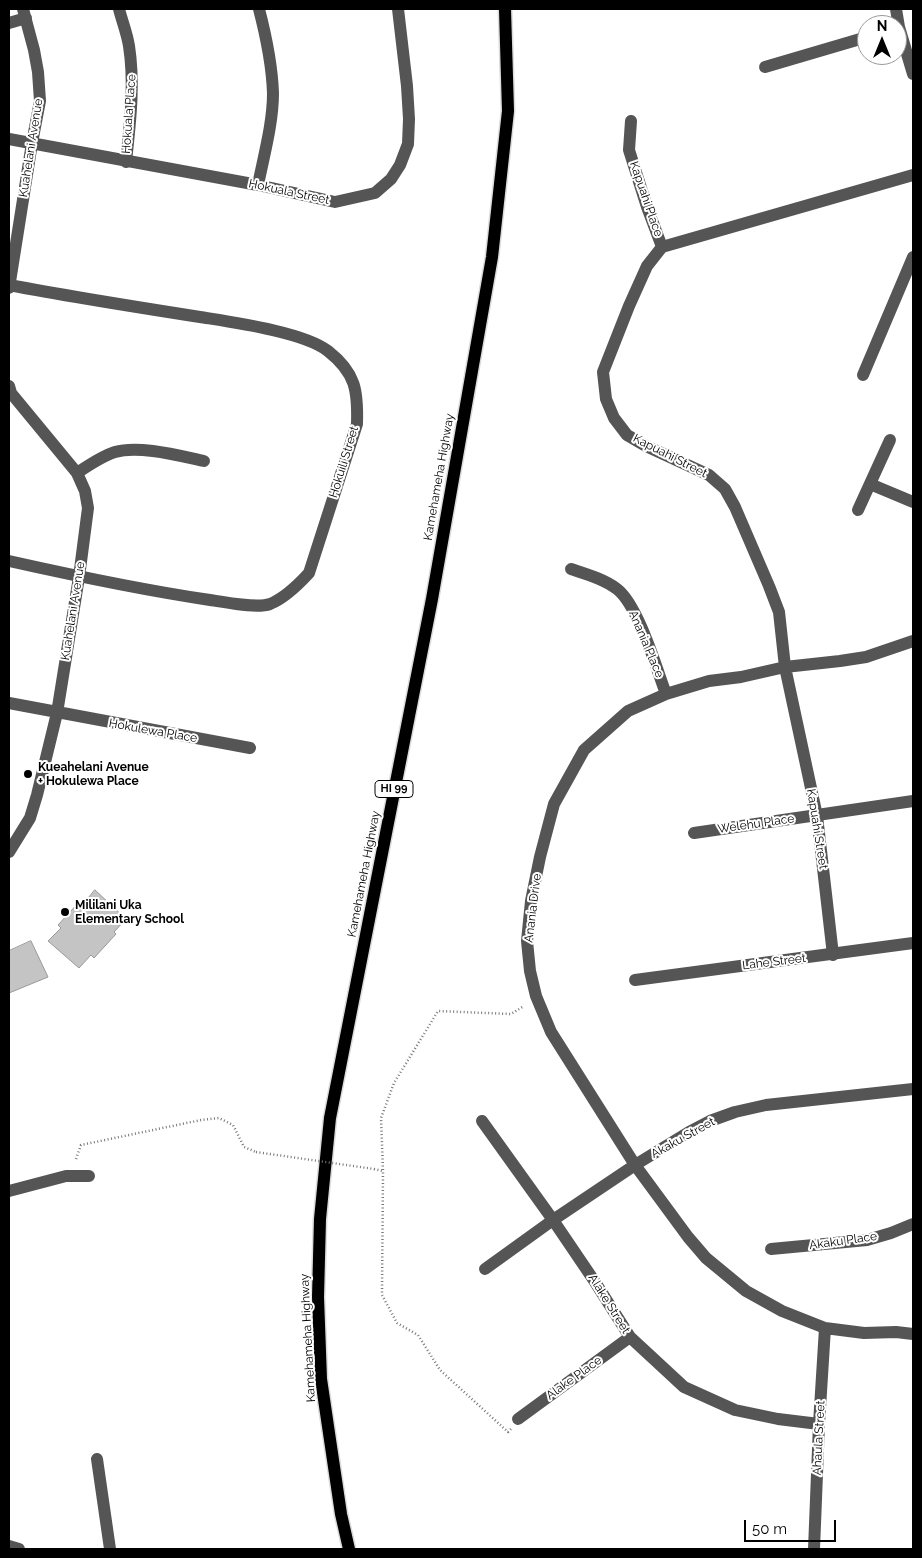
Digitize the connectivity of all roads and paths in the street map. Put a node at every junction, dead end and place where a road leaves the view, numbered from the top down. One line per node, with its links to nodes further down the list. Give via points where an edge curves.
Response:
1 (119, 9): 16 (street, Hokuala Place, via 132,70)
2 (260, 9): 18 (street, via 273,94)
3 (398, 9): 18 (street, Hokuala Street, via 405,58 408,144 391,179 375,193 335,202)
4 (499, 9): 8 (main road, Kamehameha Highway / HI 99)
5 (505, 9): 8 (main road, Kamehameha Highway / HI 99)
6 (24, 13): 7 (street); 15 (street, Kuahelani Avenue, via 36,57 40,101)
7 (9, 23)
8 (504, 29): 67 (main road, Kamehameha Highway / HI 99, via 508,111 492,257 432,600 330,1118 320,1219 318,1306 321,1379)
9 (857, 40): 11 (street)
10 (907, 56): 12 (street)
11 (765, 67)
12 (913, 74)
13 (632, 121): 19 (street, Kapuahi Place, via 629,150)
14 (9, 140): 15 (street, Hokuala Street)
15 (32, 143): 16 (street, Hokuala Street); 21 (street, Kuahelani Avenue)
16 (126, 162): 18 (street, Hokuala Street)
17 (913, 175): 19 (street)
18 (258, 185)
19 (662, 247): 34 (street, Kapuahi Street, via 647,266 603,372 606,399 614,418 627,435 709,475 725,489 778,612)
20 (913, 257): 22 (street)
21 (9, 286): 32 (street, Hokuili Street, via 239,324 300,338 326,350 343,365 352,379 358,399 357,424 309,574 295,588 270,604 233,603)
22 (863, 375)
23 (10, 391): 26 (street, Kuahelani Avenue)
24 (890, 440): 27 (street)
25 (204, 461): 26 (street, via 130,449 115,452)
26 (78, 473): 32 (street, Kuahelani Avenue, via 88,508)
27 (870, 484): 28 (street); 29 (street)
28 (913, 502)
29 (858, 510)
30 (9, 561): 32 (street, Hokuili Street)
31 (571, 569): 35 (street, Anania Place, via 618,590 643,631)
32 (79, 577): 37 (street, Kuahelani Avenue)
33 (913, 641): 34 (street, Anania Drive, via 866,657)
34 (785, 667): 35 (street, Anania Drive, via 709,681); 40 (street, Kapuahi Street)
35 (666, 694): 50 (street, Anania Drive, via 628,711 602,732 584,750 569,775 554,804 540,857 527,942 536,996 551,1032)
36 (9, 703): 37 (street, Hokulewa Place)
37 (57, 713): 38 (street, Hokulewa Place); 42 (street, Kuahelani Avenue, via 30,818)
38 (250, 748)
39 (913, 801): 40 (street, Welehu Place)
40 (817, 816): 41 (street, Welehu Place); 44 (street, Kapuahi Street)
41 (694, 833)
42 (9, 852)
43 (913, 943): 44 (street, Lahe Street)
44 (833, 954): 45 (street, Lahe Street)
45 (634, 980)
46 (524, 1006): 51 (path, via 511,1014 438,1011 394,1083 381,1118)
47 (913, 1089): 50 (street, Akaku Street, via 766,1105 735,1112 688,1132)
48 (482, 1121): 54 (street, Alake Street)
49 (76, 1159): 51 (path, bridge, via 81,1144 219,1118 233,1125 244,1147 256,1152)
50 (635, 1165): 54 (street, Akaku Street); 58 (street, Anania Drive, via 688,1237 725,1275 782,1312)
51 (383, 1171): 61 (path, via 382,1295 397,1323 418,1335 440,1370 508,1432)
52 (89, 1176): 53 (street, via 66,1176)
53 (9, 1191)
54 (553, 1220): 57 (street, Akaku Street); 60 (street, Alake Street)
55 (913, 1224): 56 (street, Akaku Place, via 867,1240)
56 (771, 1249)
57 (485, 1269)
58 (825, 1328): 59 (street, Anania Drive); 62 (street, Ahaula Street)
59 (913, 1334)
60 (630, 1337): 61 (street, Alake Place); 62 (street, Alake Street, via 684,1387 700,1395 735,1410)
61 (516, 1421)
62 (819, 1424): 68 (street, Ahaula Street)
63 (97, 1459): 66 (street)
64 (9, 1546): 65 (street)
65 (19, 1549)
66 (110, 1549)
67 (349, 1549)
68 (814, 1549)

